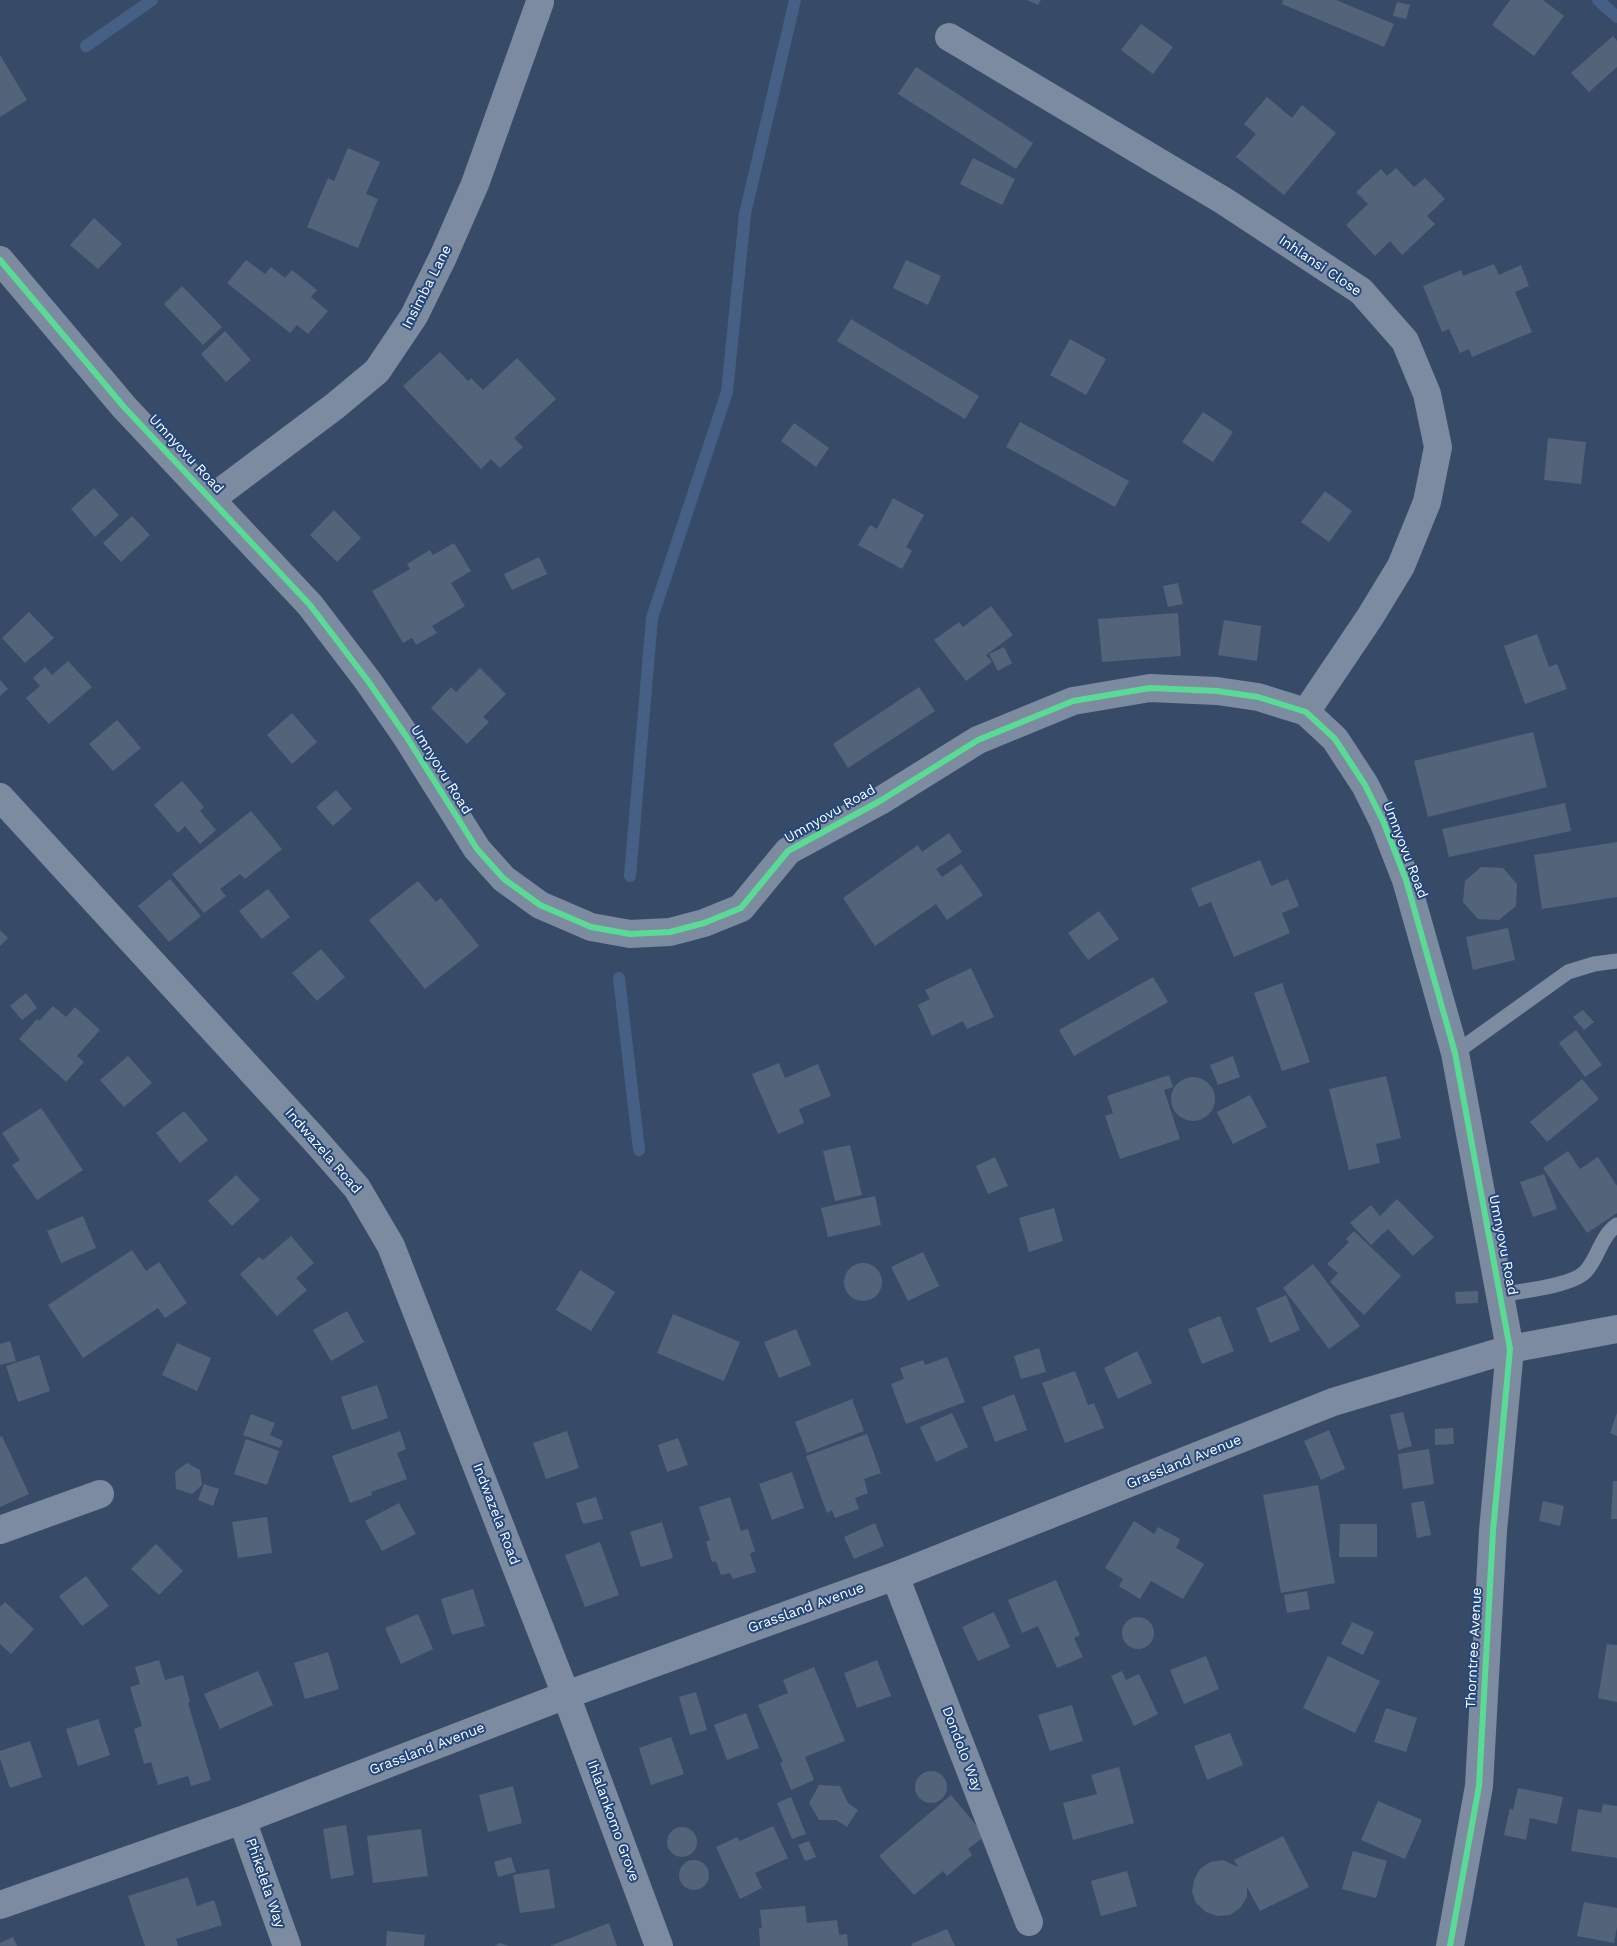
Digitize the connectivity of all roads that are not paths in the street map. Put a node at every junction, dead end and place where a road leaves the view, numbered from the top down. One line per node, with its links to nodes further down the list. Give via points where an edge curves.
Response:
1 (540, 2): 4 (street, Insimba Lane, via 475,184 414,316 377,371)
2 (949, 38): 5 (street, Inhlansi Close, via 1224,201 1361,291 1406,341 1427,394 1438,447 1427,502 1401,566)
3 (0, 260): 4 (street, Umnyovu Road, via 124,407)
4 (211, 499): 5 (street, Umnyovu Road, via 310,606 368,681 477,849 504,879 540,905 592,928 630,934 670,932 741,908 788,852 880,801 978,740 1073,701 1160,688 1258,697)
5 (1306, 712): 8 (street, Umnyovu Road, via 1335,739 1365,785 1383,822 1406,880)
6 (0, 797): 16 (street, Indwazela Road, via 357,1188 391,1246)
7 (1617, 961): 8 (lane, via 1568,972)
8 (1454, 1053): 10 (street, Umnyovu Road)
9 (1617, 1225): 10 (lane, via 1605,1237 1586,1272 1574,1281)
10 (1500, 1295): 12 (street, Umnyovu Road)
11 (1617, 1329): 12 (street, Grassland Avenue)
12 (1510, 1349): 15 (street, Grassland Avenue, via 1333,1402); 22 (street, Thorntree Avenue, via 1493,1532 1479,1786)
13 (100, 1494): 14 (street)
14 (0, 1530)
15 (895, 1576): 16 (street, Grassland Avenue); 19 (street, Dondolo Way)
16 (566, 1695): 17 (street, Grassland Avenue); 21 (street, Ihlalankomo Grove)
17 (242, 1820): 18 (street, Grassland Avenue); 20 (street, Phikelela Way)
18 (0, 1905)
19 (1029, 1922)
20 (287, 1946)
21 (659, 1946)
22 (1450, 1946)

